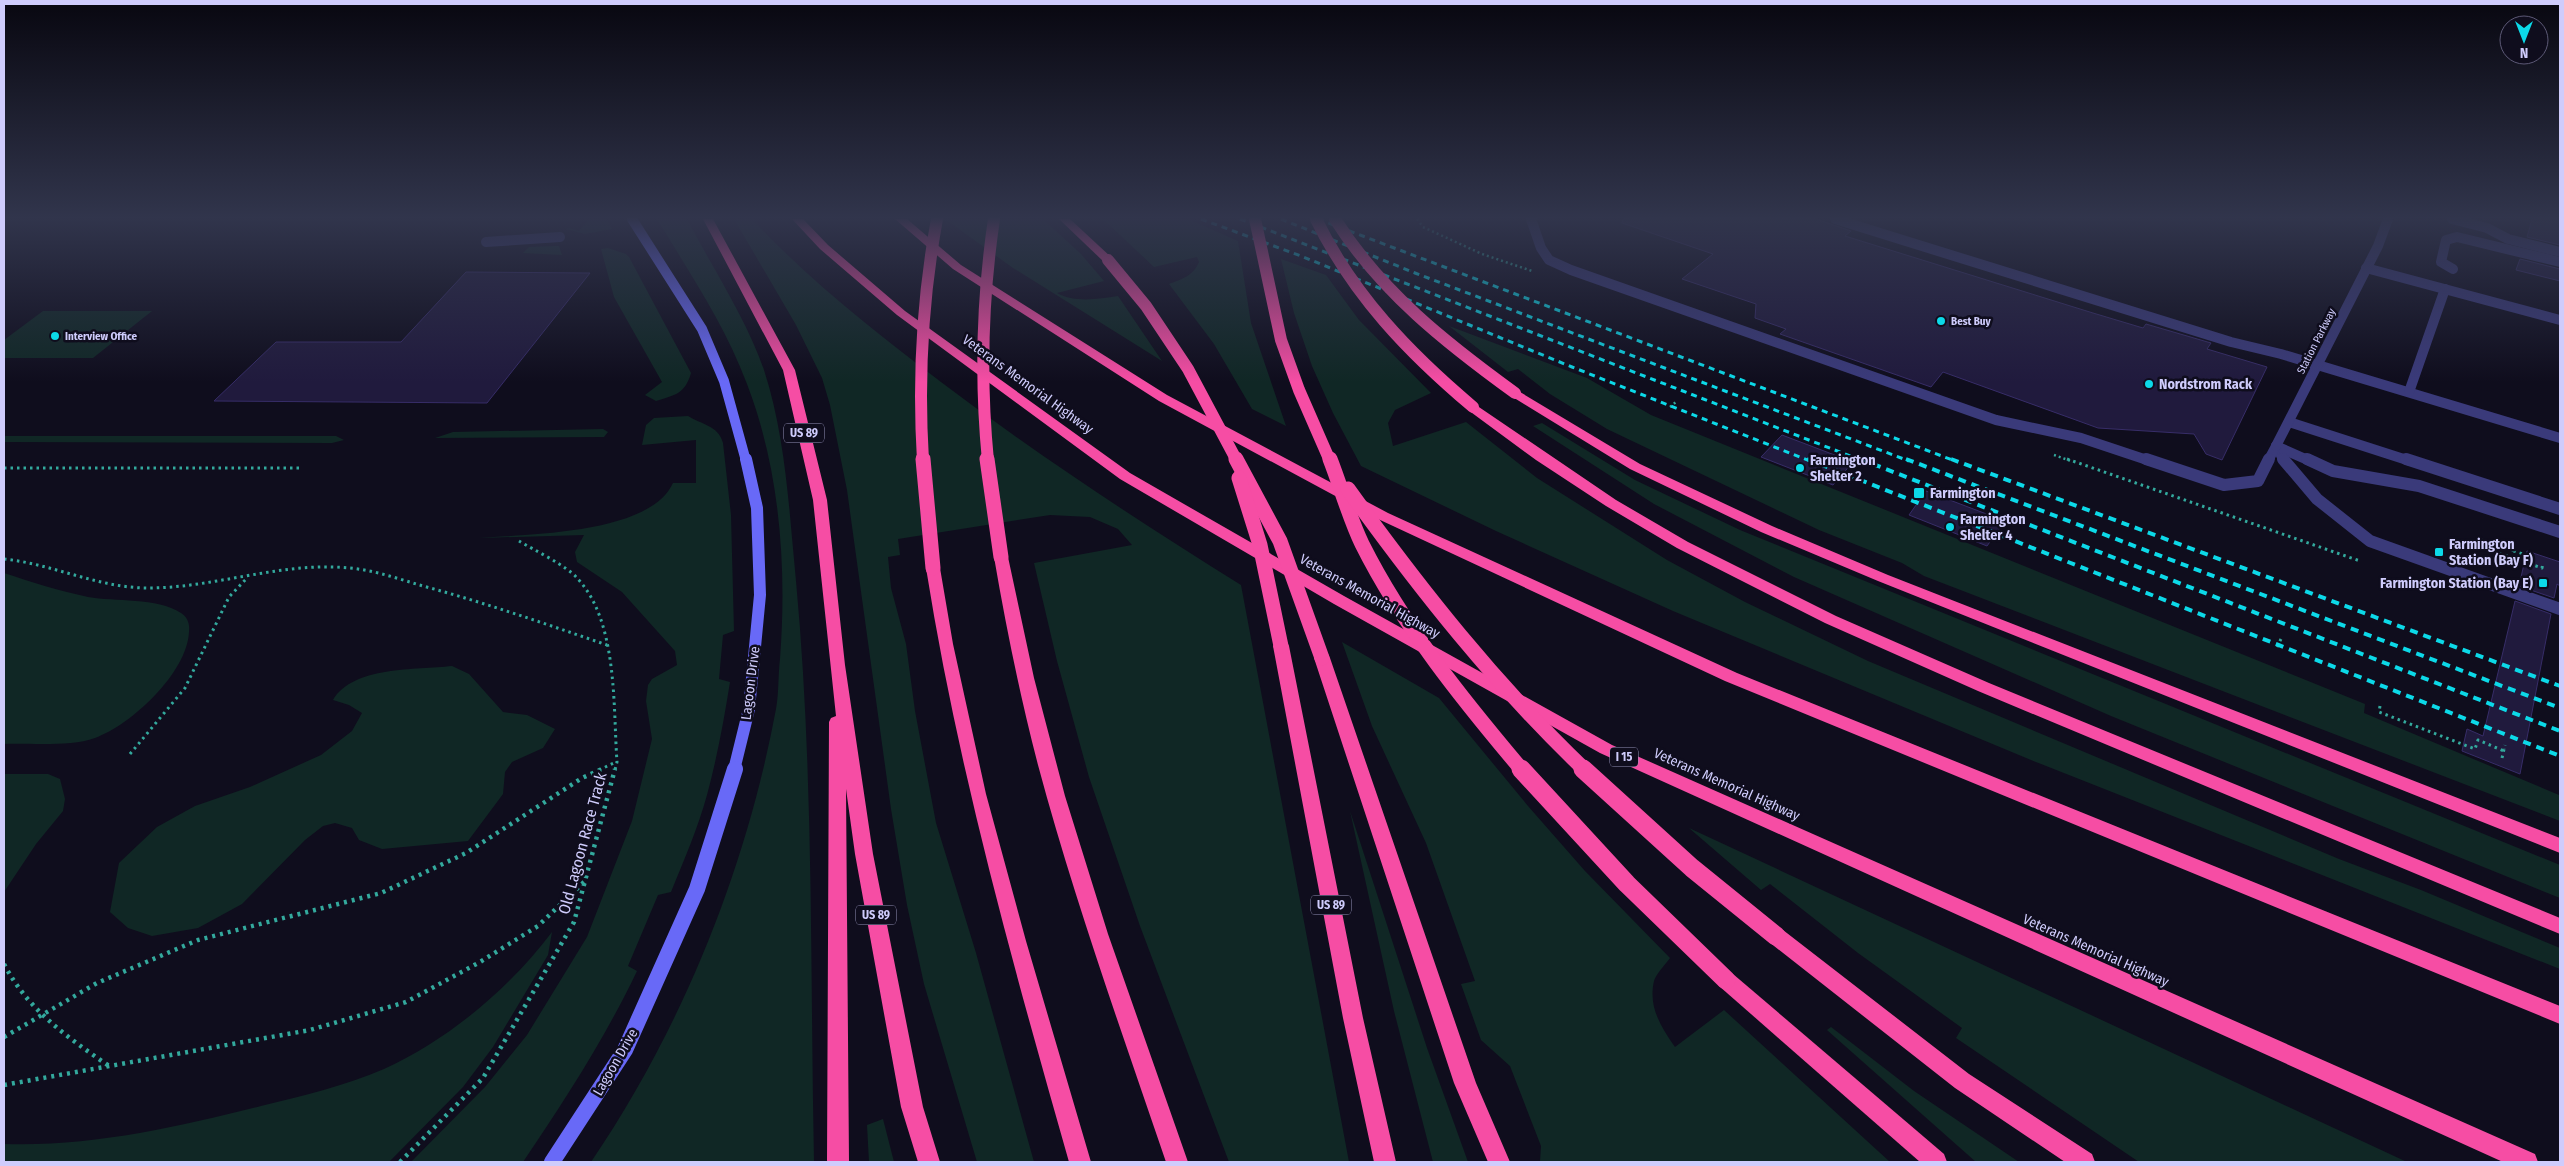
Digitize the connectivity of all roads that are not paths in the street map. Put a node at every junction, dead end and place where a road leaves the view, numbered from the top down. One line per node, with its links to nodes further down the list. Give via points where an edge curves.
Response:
1 (667, 273): 31 (street, Lagoon Drive, via 702,329 724,381 757,508 760,595 750,709 729,792 697,889 625,1050)
2 (737, 273): 27 (highway, US 89, via 789,370 820,500)
3 (855, 273): 40 (highway, Veterans Memorial Highway / I 15, via 901,313 1125,476 1606,749)
4 (929, 273): 34 (highway, bridge, via 920,388 921,448 933,568 946,652 983,824)
5 (967, 273): 30 (highway, via 1163,398 1383,516 1731,677)
6 (987, 273): 35 (highway, bridge, via 981,319 981,362 988,475 1030,701 1056,797 1113,976)
7 (1119, 273): 21 (highway, US 89, bridge, via 1174,345)
8 (1265, 273): 23 (highway, bridge, via 1271,303 1299,390)
9 (1346, 273): 29 (highway, bridge, via 1372,310 1428,368 1473,407 1562,474 1721,567 1818,615 1925,662)
10 (1375, 273): 28 (highway, bridge, via 1402,303 1464,356 1559,422 1652,475 1791,540 1883,578)
11 (1581, 273): 22 (street, Station Parkway, via 1996,420 2081,438 2224,485 2258,481)
12 (2010, 273): 17 (street, via 2231,342)
13 (2363, 273): 17 (street, Station Parkway)
14 (2386, 273): 15 (street)
15 (2445, 289): 16 (street); 18 (street)
16 (2560, 320)
17 (2318, 364): 18 (street); 19 (street, Station Parkway)
18 (2409, 392): 20 (street)
19 (2289, 422): 22 (street, Station Parkway); 24 (street)
20 (2560, 438)
21 (1229, 446): 36 (highway, US 89, bridge, via 1260,545 1353,1018); 37 (highway, bridge, via 1280,541 1465,1083)
22 (2276, 446): 25 (street, via 2333,471 2419,486); 26 (street, via 2280,456 2316,498 2354,532 2370,541)
23 (1335, 472): 38 (highway, bridge, via 1366,551 1416,631 1470,705 1593,850 1726,980); 39 (highway, bridge, via 1462,640 1527,712 1649,829 1776,936 1962,1081)
24 (2560, 509)
25 (2560, 532)
26 (2560, 609)
27 (837, 665): 32 (highway); 33 (highway, US 89, via 864,854 912,1107)
28 (2560, 846)
29 (2560, 926)
30 (2560, 1015)
31 (552, 1162)
32 (838, 1162)
33 (929, 1162)
34 (1080, 1162)
35 (1177, 1162)
36 (1385, 1162)
37 (1499, 1162)
38 (1936, 1162)
39 (2084, 1162)
40 (2527, 1162)

